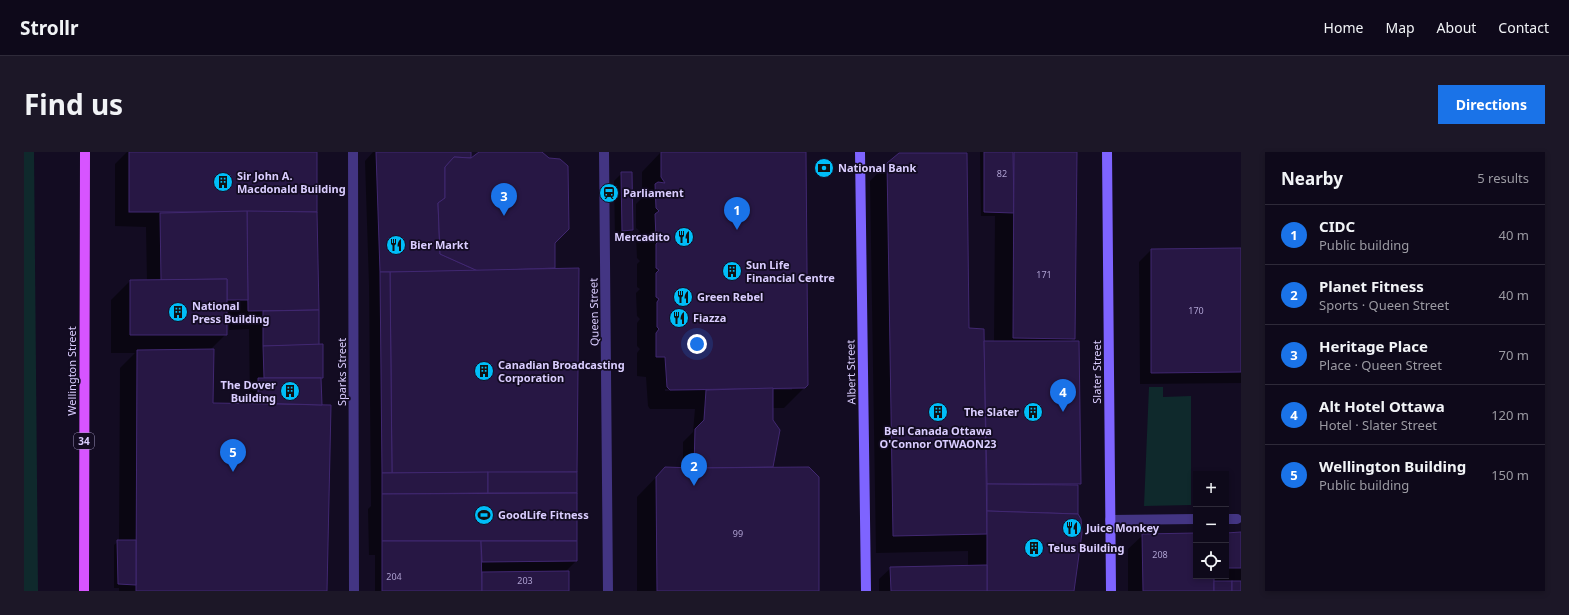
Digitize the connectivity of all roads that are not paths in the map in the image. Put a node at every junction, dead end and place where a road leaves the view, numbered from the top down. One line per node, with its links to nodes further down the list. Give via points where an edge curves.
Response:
1 (85, 152): 10 (main road, Wellington Street / 34)
2 (353, 152): 11 (street, Sparks Street)
3 (604, 152): 12 (street, Queen Street)
4 (860, 152): 13 (main road, Albert Street)
5 (1107, 152): 9 (main road, Slater Street)
6 (1193, 519): 9 (street)
7 (1229, 519): 8 (street)
8 (1237, 519)
9 (1110, 520): 14 (main road, Slater Street)
10 (84, 591)
11 (354, 591)
12 (608, 591)
13 (866, 591)
14 (1111, 591)

